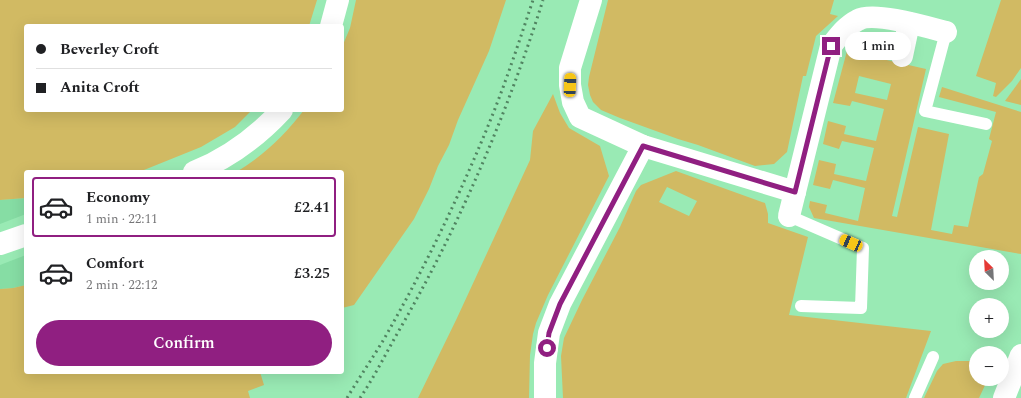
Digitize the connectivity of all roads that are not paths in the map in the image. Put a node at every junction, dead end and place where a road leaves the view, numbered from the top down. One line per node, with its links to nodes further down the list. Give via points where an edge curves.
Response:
1 (338, 0): 4 (street)
2 (591, 0): 9 (street, via 570,68 573,102 580,117)
3 (909, 23): 5 (street); 6 (street); 11 (street, via 880,18 859,19 843,30 831,46)
4 (332, 24)
5 (946, 32): 8 (lane, via 925,111)
6 (902, 56)
7 (280, 112): 10 (street, via 241,148)
8 (986, 124)
9 (643, 146): 11 (street); 18 (street, via 560,304 549,333 545,362)
10 (199, 170)
11 (795, 192): 12 (street)
12 (789, 216): 15 (lane, via 863,248 861,308)
13 (24, 236): 14 (street)
14 (0, 244)
15 (801, 306)
16 (1021, 355): 20 (street)
17 (933, 357): 19 (lane)
18 (545, 398)
19 (915, 398)
20 (1004, 398)

